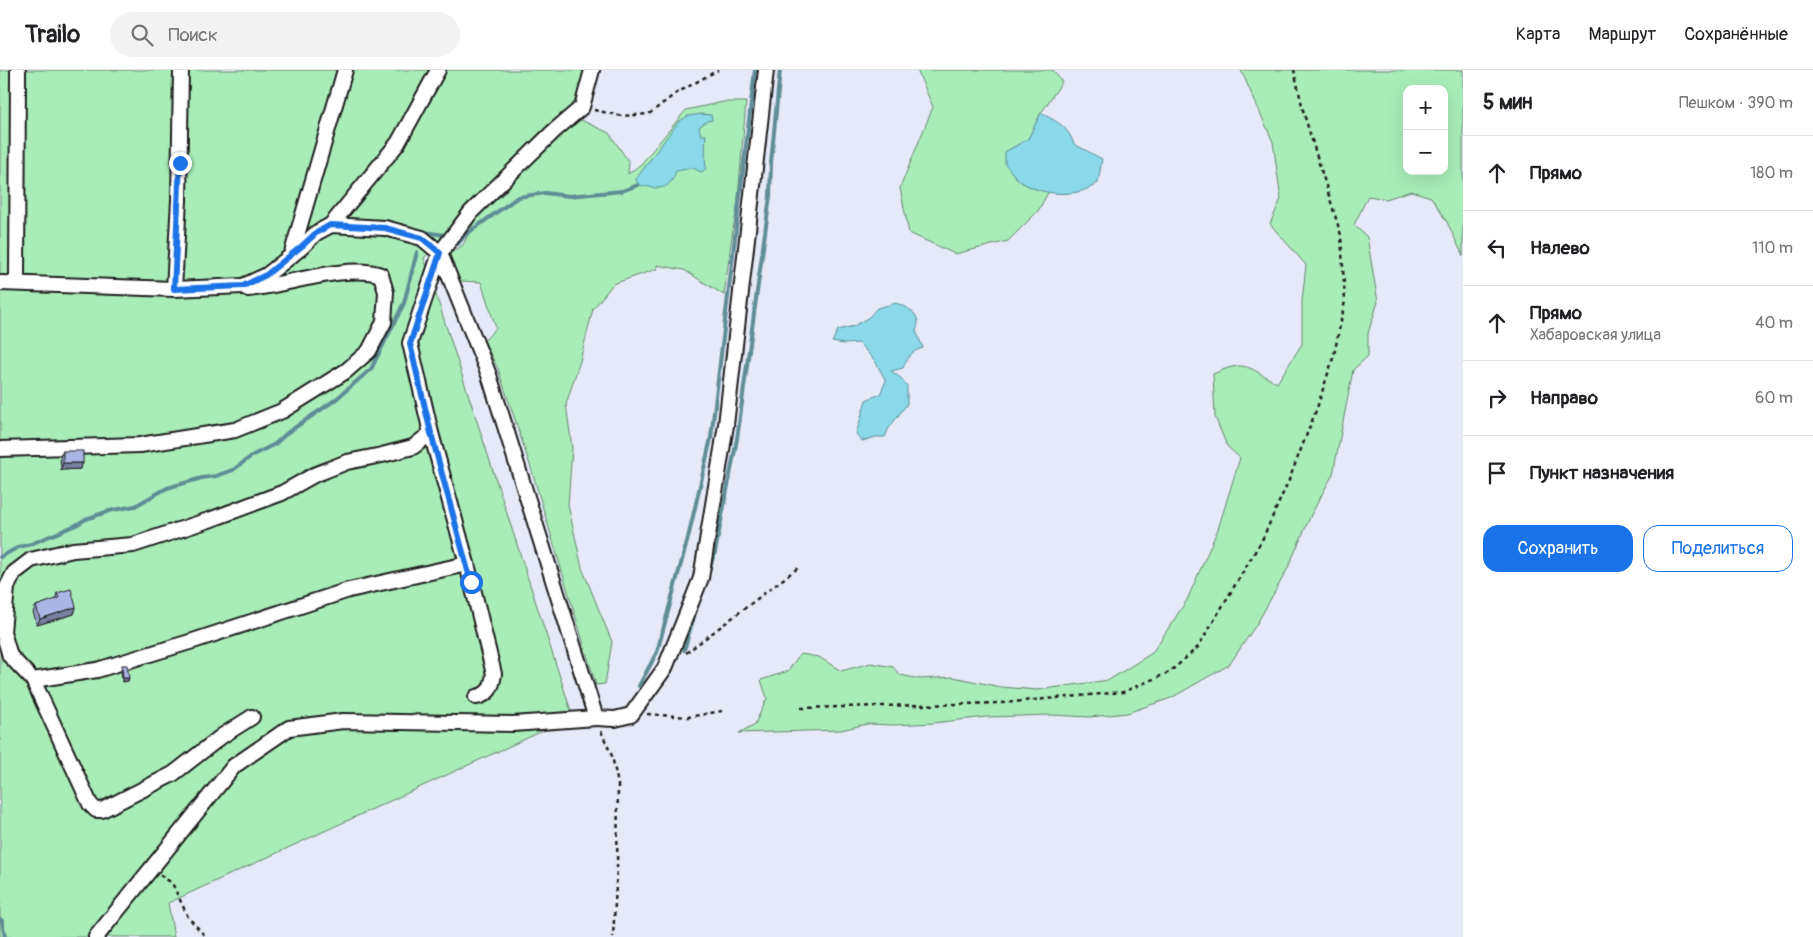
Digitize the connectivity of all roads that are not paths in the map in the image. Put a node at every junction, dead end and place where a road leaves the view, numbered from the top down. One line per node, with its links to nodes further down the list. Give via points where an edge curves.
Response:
1 (18, 70): 11 (street)
2 (181, 70): 13 (street)
3 (345, 70): 9 (street)
4 (438, 70): 7 (street, via 398,143)
5 (592, 70): 8 (street, via 582,107 471,212)
6 (766, 70): 21 (street, via 726,425 701,578 665,668 631,715 615,719)
7 (330, 225): 8 (street, via 385,228 422,238); 9 (street)
8 (440, 253): 14 (street, via 410,344); 21 (street, via 489,375)
9 (291, 256): 12 (street, via 266,275)
10 (0, 283): 11 (street)
11 (16, 283): 13 (street)
12 (243, 286): 13 (street); 15 (street, via 248,289 264,288 347,272 371,271 381,274 386,292 384,322 369,351 346,371 282,411 235,430 140,445)
13 (174, 289)
14 (431, 433): 16 (street); 17 (street, via 413,447 347,462 282,493 133,545 73,550 31,560 14,573 7,587)
15 (0, 449)
16 (467, 564): 18 (street, via 349,590 97,670); 19 (street, via 494,674 488,692)
17 (2, 632): 18 (street, via 10,656)
18 (33, 680): 20 (street, via 90,804 96,810 102,810 173,774)
19 (476, 697)
20 (252, 717)
21 (596, 718): 22 (street, via 514,724 343,720 290,728 234,766)
22 (96, 937)

